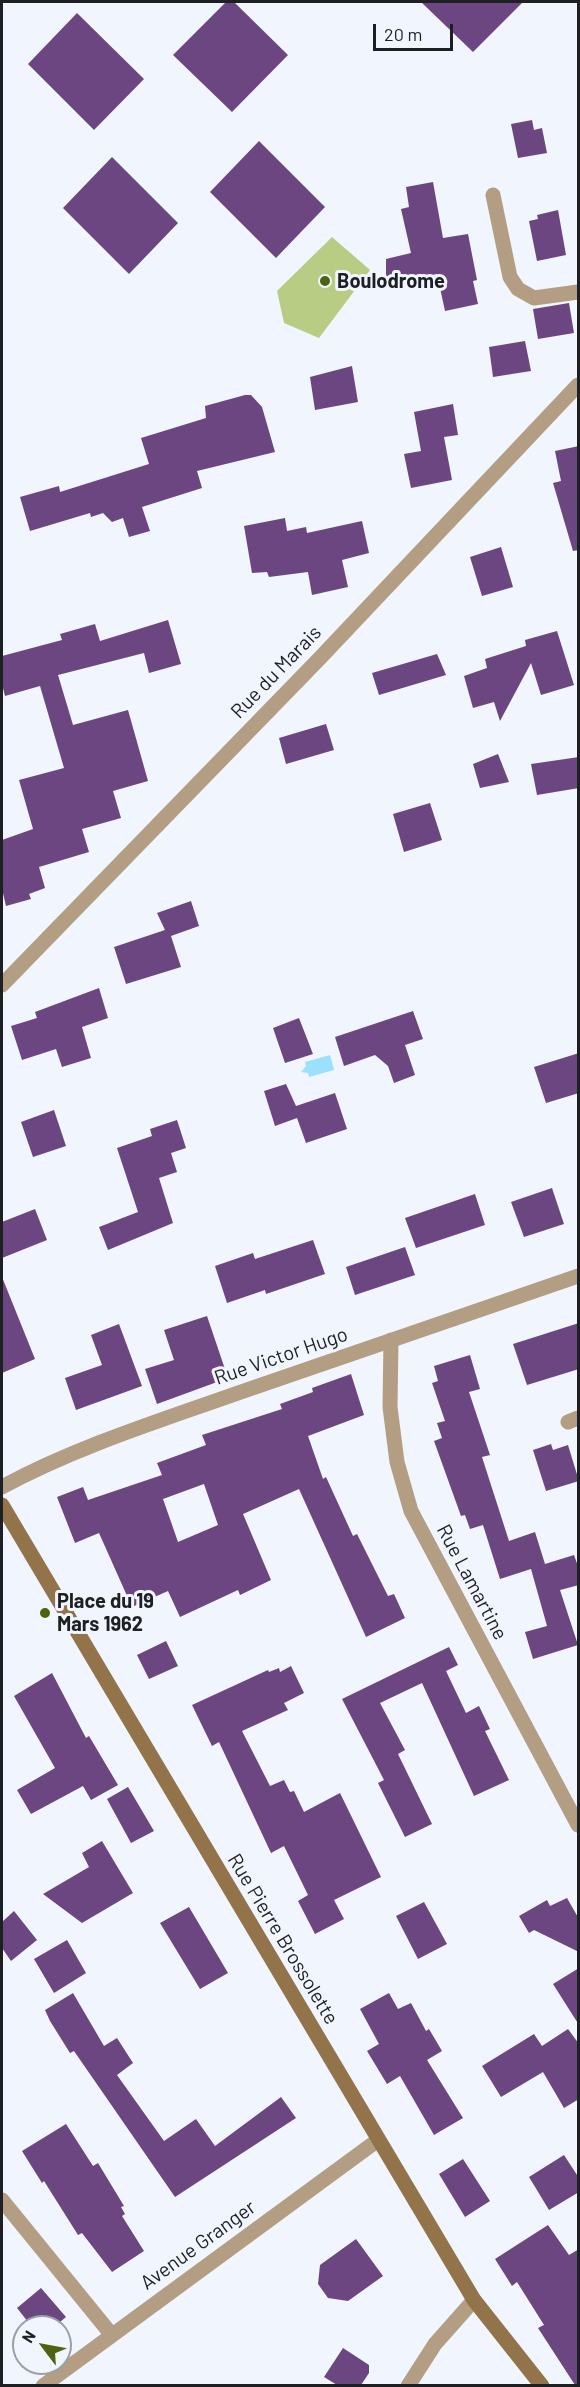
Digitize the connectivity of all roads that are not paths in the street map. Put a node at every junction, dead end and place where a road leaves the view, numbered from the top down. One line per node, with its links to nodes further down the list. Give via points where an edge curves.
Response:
1 (493, 195): 2 (street, via 510,277 518,289 534,298)
2 (579, 292)
3 (579, 385): 4 (street, Rue du Marais)
4 (2, 985)
5 (579, 1276): 6 (street, Rue Victor Hugo)
6 (390, 1340): 7 (street, Rue Victor Hugo, via 102,1443); 9 (street, Rue Lamartine, via 394,1440 411,1511)
7 (2, 1487)
8 (2, 1504): 10 (street, Rue Pierre Brossolette)
9 (579, 1825)
10 (378, 2140): 12 (street, Rue Pierre Brossolette); 13 (street, Avenue Granger)
11 (2, 2200): 13 (street)
12 (474, 2300): 15 (street, via 435,2344); 16 (street, Rue Pierre Brossolette)
13 (111, 2334): 14 (street, Avenue Granger)
14 (43, 2385)
15 (408, 2385)
16 (542, 2385)

